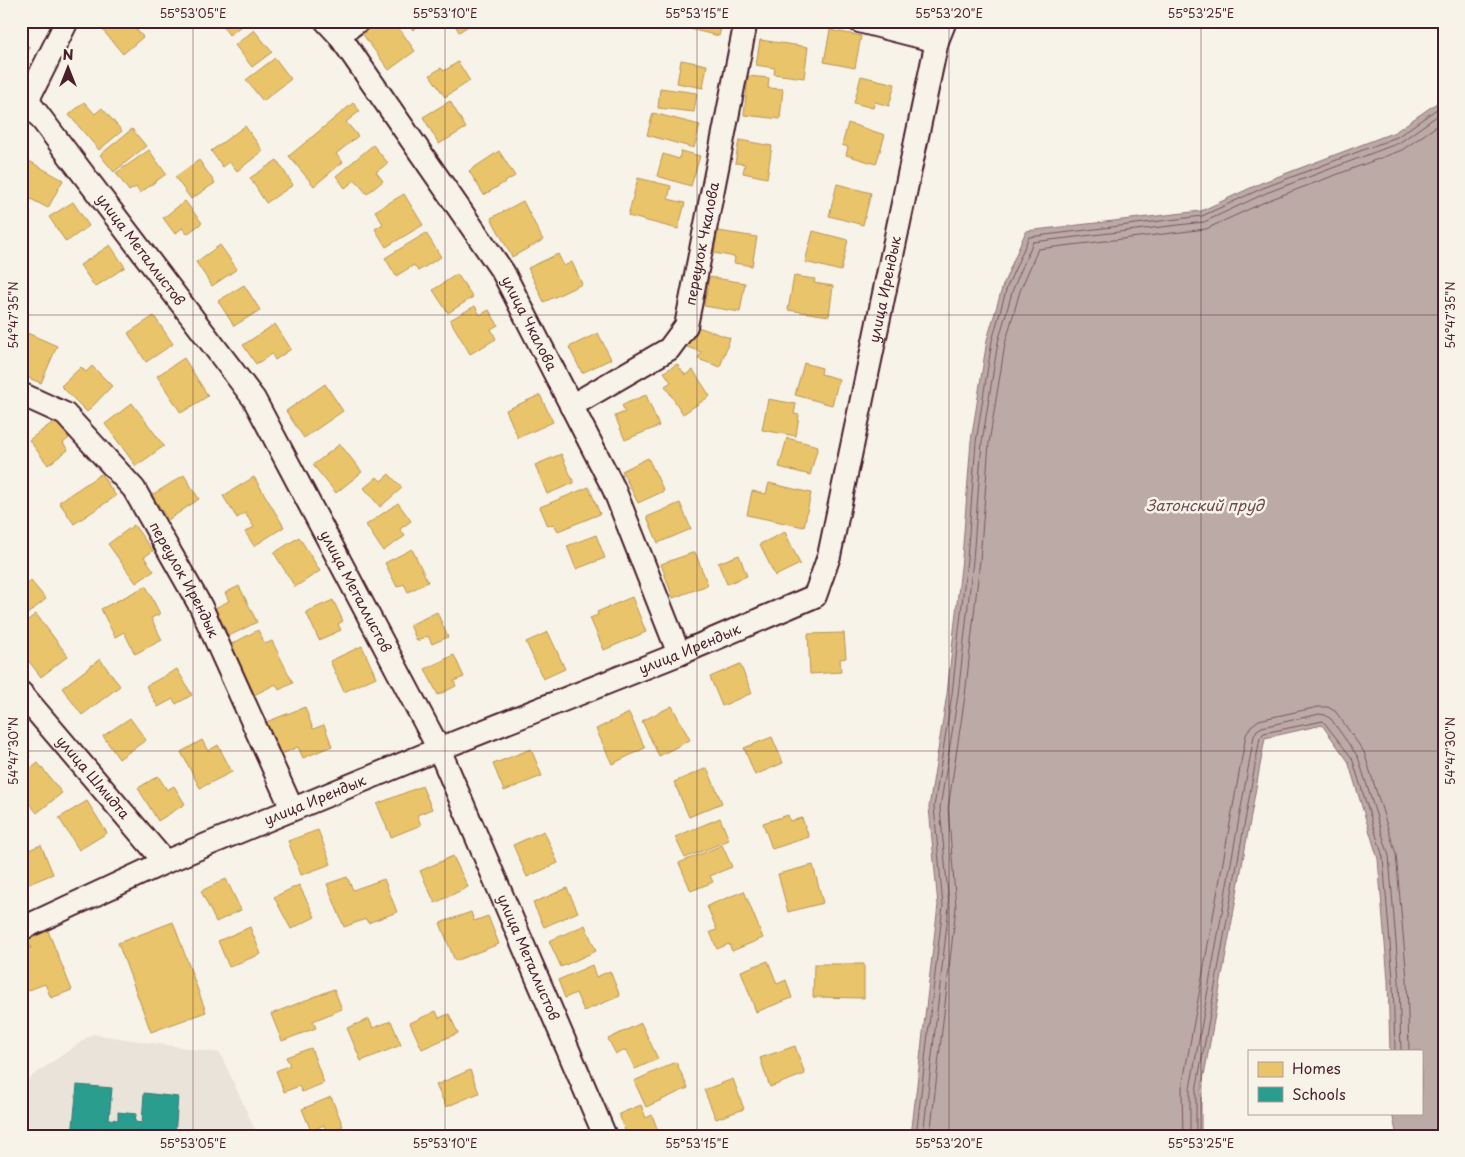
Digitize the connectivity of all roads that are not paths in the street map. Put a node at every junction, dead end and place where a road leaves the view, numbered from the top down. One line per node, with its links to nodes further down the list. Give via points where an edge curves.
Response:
1 (67, 21): 7 (street)
2 (358, 21): 5 (street)
3 (746, 21): 9 (street, переулок Чкалова, via 686,326 669,349)
4 (859, 21): 6 (street)
5 (332, 28): 9 (street, улица Чкалова, via 502,272)
6 (941, 31): 10 (street, улица Ирендык, via 829,556 815,596)
7 (23, 104): 12 (street, улица Металлистов, via 254,399)
8 (21, 394): 13 (street, переулок Ирендык, via 65,414 134,489 201,607)
9 (571, 406): 10 (street, улица Чкалова, via 614,489)
10 (679, 654): 12 (street, улица Ирендык)
11 (21, 693): 14 (street, улица Шмидта)
12 (439, 749): 13 (street, улица Ирендык); 16 (street, улица Металлистов)
13 (292, 809): 14 (street, улица Ирендык)
14 (165, 862): 15 (street, улица Ирендык)
15 (21, 929)
16 (605, 1136)

